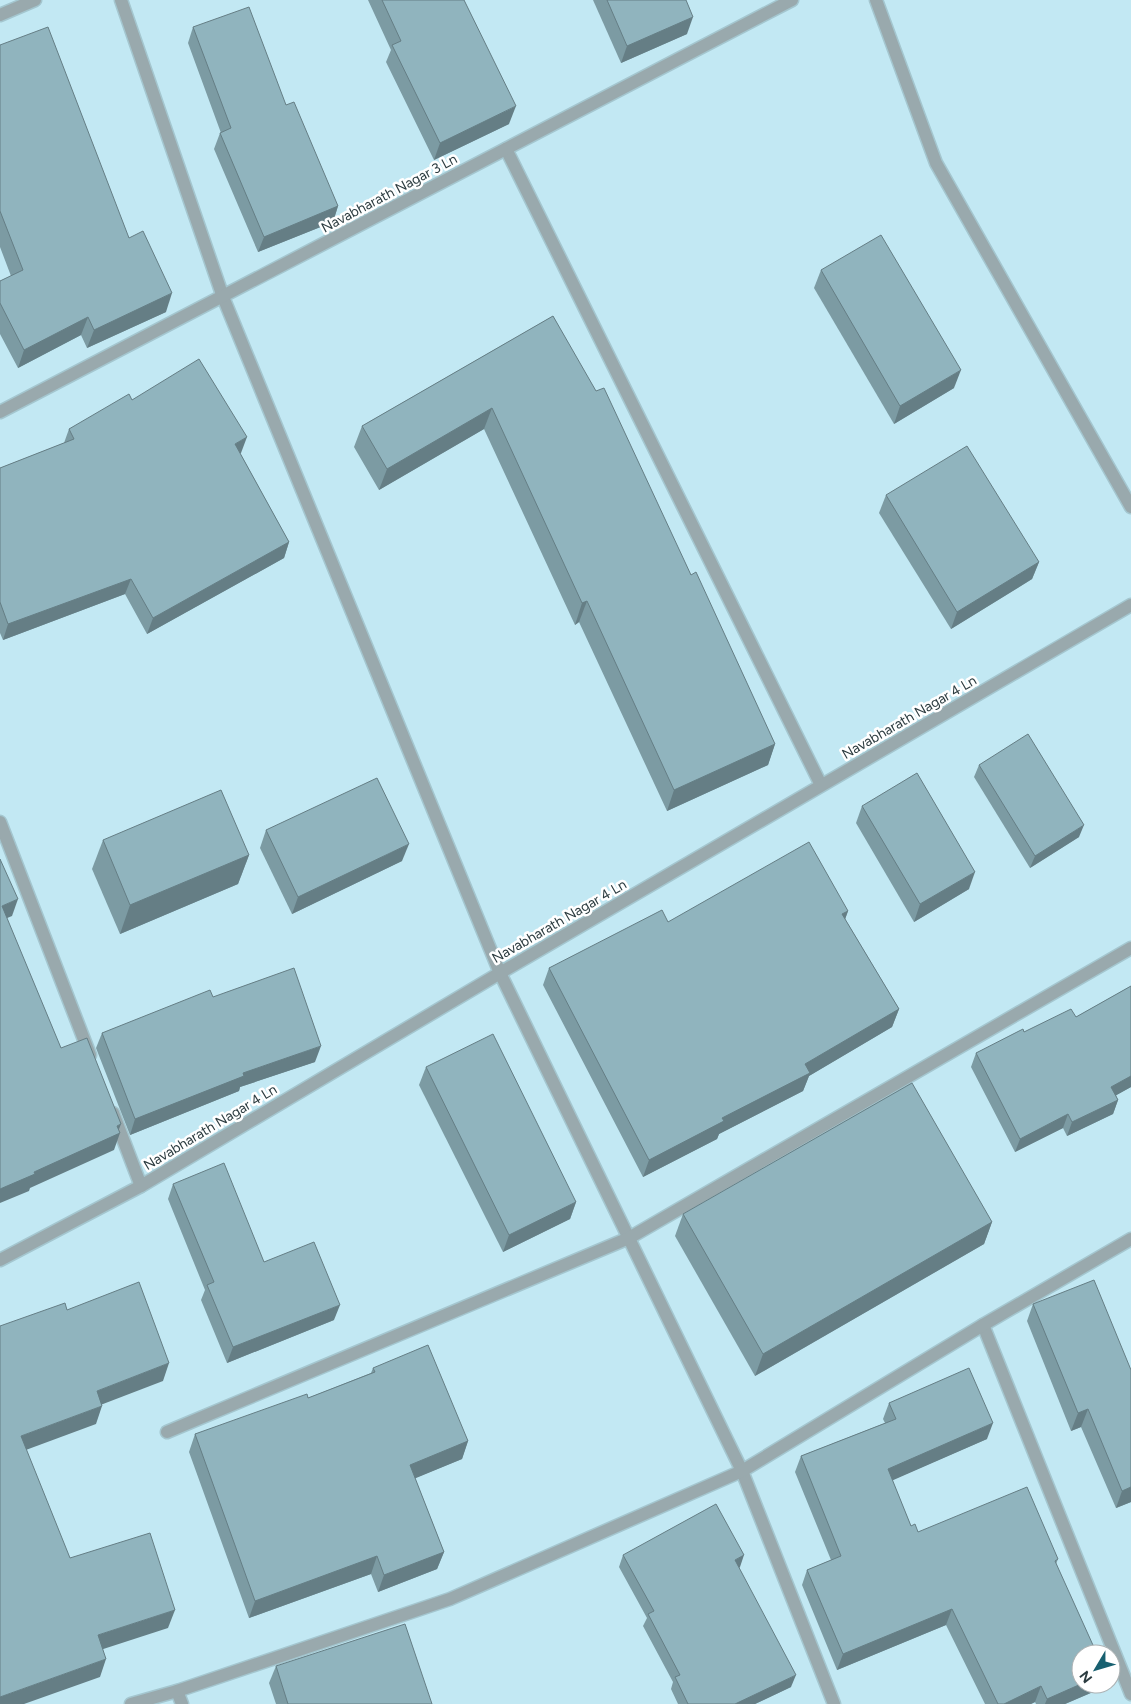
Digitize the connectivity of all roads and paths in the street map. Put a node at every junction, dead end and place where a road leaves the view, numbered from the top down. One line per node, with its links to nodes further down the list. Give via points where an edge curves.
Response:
1 (35, 0): 5 (street)
2 (121, 0): 7 (street)
3 (792, 0): 6 (street, Navabharath Nagar 3 Ln)
4 (876, 0): 9 (street, via 936,164)
5 (0, 15)
6 (506, 149): 7 (street, Navabharath Nagar 3 Ln); 11 (street)
7 (222, 297): 8 (street, Navabharath Nagar 3 Ln); 14 (street)
8 (0, 412)
9 (1131, 507)
10 (1131, 605): 11 (street, Navabharath Nagar 4 Ln)
11 (820, 785): 14 (street, Navabharath Nagar 4 Ln)
12 (0, 822): 15 (street)
13 (1131, 948): 18 (street)
14 (500, 973): 17 (street, Navabharath Nagar 4 Ln); 18 (street)
15 (95, 1068)
16 (110, 1104): 17 (street)
17 (141, 1186): 20 (street, Navabharath Nagar 4 Ln)
18 (628, 1238): 22 (street); 23 (street)
19 (1131, 1239): 21 (street)
20 (0, 1260)
21 (983, 1324): 23 (street); 25 (street)
22 (167, 1432)
23 (742, 1471): 24 (street, via 450,1599); 28 (street)
24 (177, 1691): 26 (street); 27 (street)
25 (1131, 1694)
26 (131, 1704)
27 (182, 1704)
28 (834, 1704)

